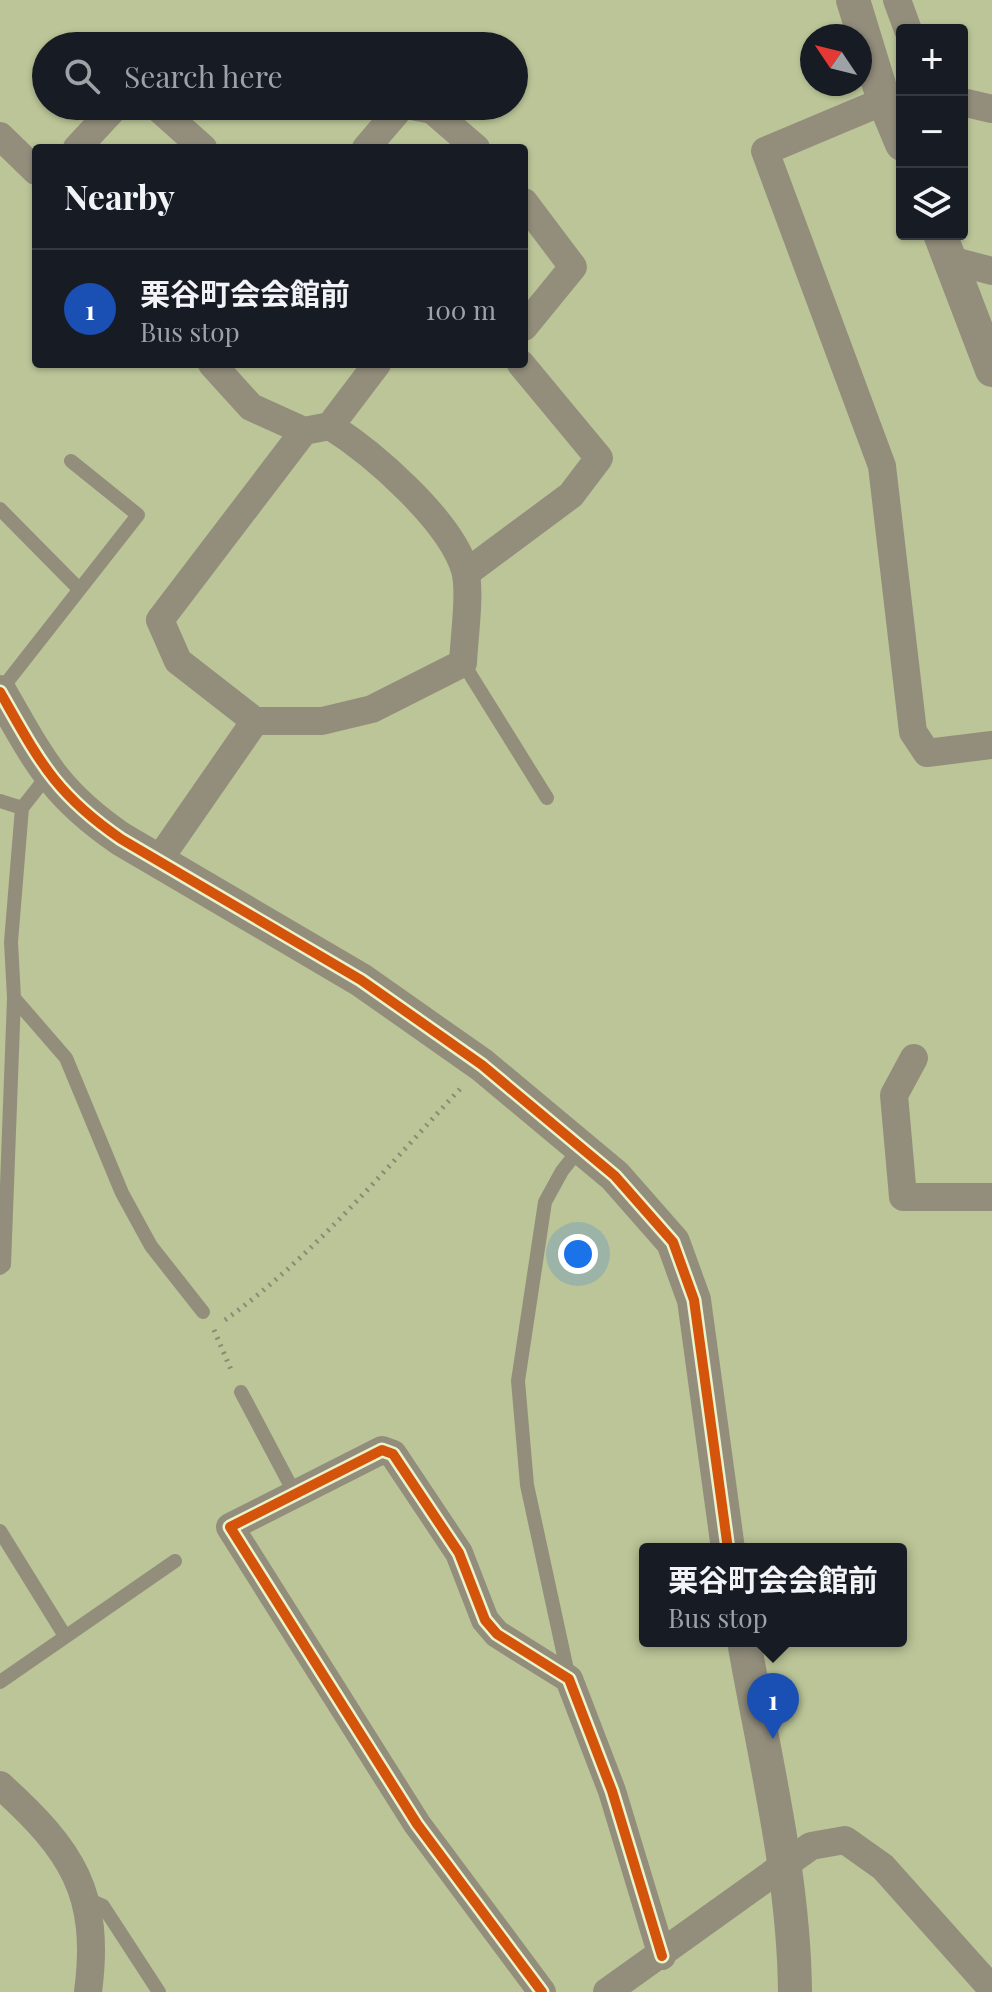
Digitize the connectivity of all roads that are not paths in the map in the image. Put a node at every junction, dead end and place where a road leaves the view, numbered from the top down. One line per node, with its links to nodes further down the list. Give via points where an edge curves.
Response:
1 (853, 0): 4 (street)
2 (897, 0): 3 (street)
3 (906, 24)
4 (884, 101): 11 (street); 34 (street, via 765,151 882,466 913,732 927,753)
5 (968, 103): 6 (street)
6 (992, 109)
7 (103, 120): 13 (street)
8 (172, 120): 14 (street)
9 (390, 120): 15 (street)
10 (444, 120): 16 (street)
11 (896, 130)
12 (0, 136): 17 (street)
13 (81, 144)
14 (199, 144)
15 (369, 144)
16 (471, 144)
17 (32, 167)
18 (528, 207): 21 (street, via 573,267)
19 (945, 247): 20 (street); 25 (street)
20 (992, 271)
21 (528, 322)
22 (216, 368): 26 (street, via 251,407)
23 (373, 368): 26 (street)
24 (524, 368): 29 (street, via 599,458 571,495)
25 (992, 370)
26 (317, 429): 29 (street, via 364,447 428,512); 33 (street, via 160,620 178,661)
27 (71, 461): 30 (lane, via 138,515)
28 (0, 509): 30 (lane)
29 (466, 573): 31 (street)
30 (78, 588): 32 (lane)
31 (463, 663): 33 (street, via 372,709 322,721); 36 (lane)
32 (0, 692): 35 (street)
33 (255, 721): 39 (street)
34 (992, 745)
35 (48, 775): 38 (lane); 39 (street, via 83,813)
36 (547, 798)
37 (0, 801): 38 (lane)
38 (22, 808): 40 (lane, via 11,942)
39 (158, 861): 42 (street, via 361,980 482,1065)
40 (14, 998): 44 (lane); 45 (lane, via 66,1058 122,1193 151,1246)
41 (914, 1058): 43 (street, via 894,1095 903,1197)
42 (581, 1147): 49 (street, via 615,1176 673,1242 694,1300); 53 (lane, via 545,1202 518,1381 527,1485)
43 (992, 1197)
44 (0, 1268)
45 (203, 1312)
46 (241, 1392): 47 (lane)
47 (295, 1494): 53 (street, via 382,1450 393,1454 459,1553 485,1620 497,1634); 63 (street, via 230,1527 417,1824)
48 (0, 1531): 51 (lane)
49 (727, 1543)
50 (175, 1561): 51 (lane)
51 (65, 1636): 54 (lane)
52 (745, 1647): 56 (street)
53 (569, 1679): 58 (street, via 612,1791)
54 (0, 1682)
55 (0, 1785): 57 (street, via 80,1877)
56 (784, 1869): 58 (street); 59 (street, via 811,1846 845,1840 883,1867); 64 (street)
57 (87, 1899): 61 (street); 62 (lane, via 103,1906)
58 (662, 1956): 60 (street)
59 (992, 1989)
60 (610, 1991)
61 (88, 1992)
62 (159, 1992)
63 (542, 1992)
64 (795, 1992)

